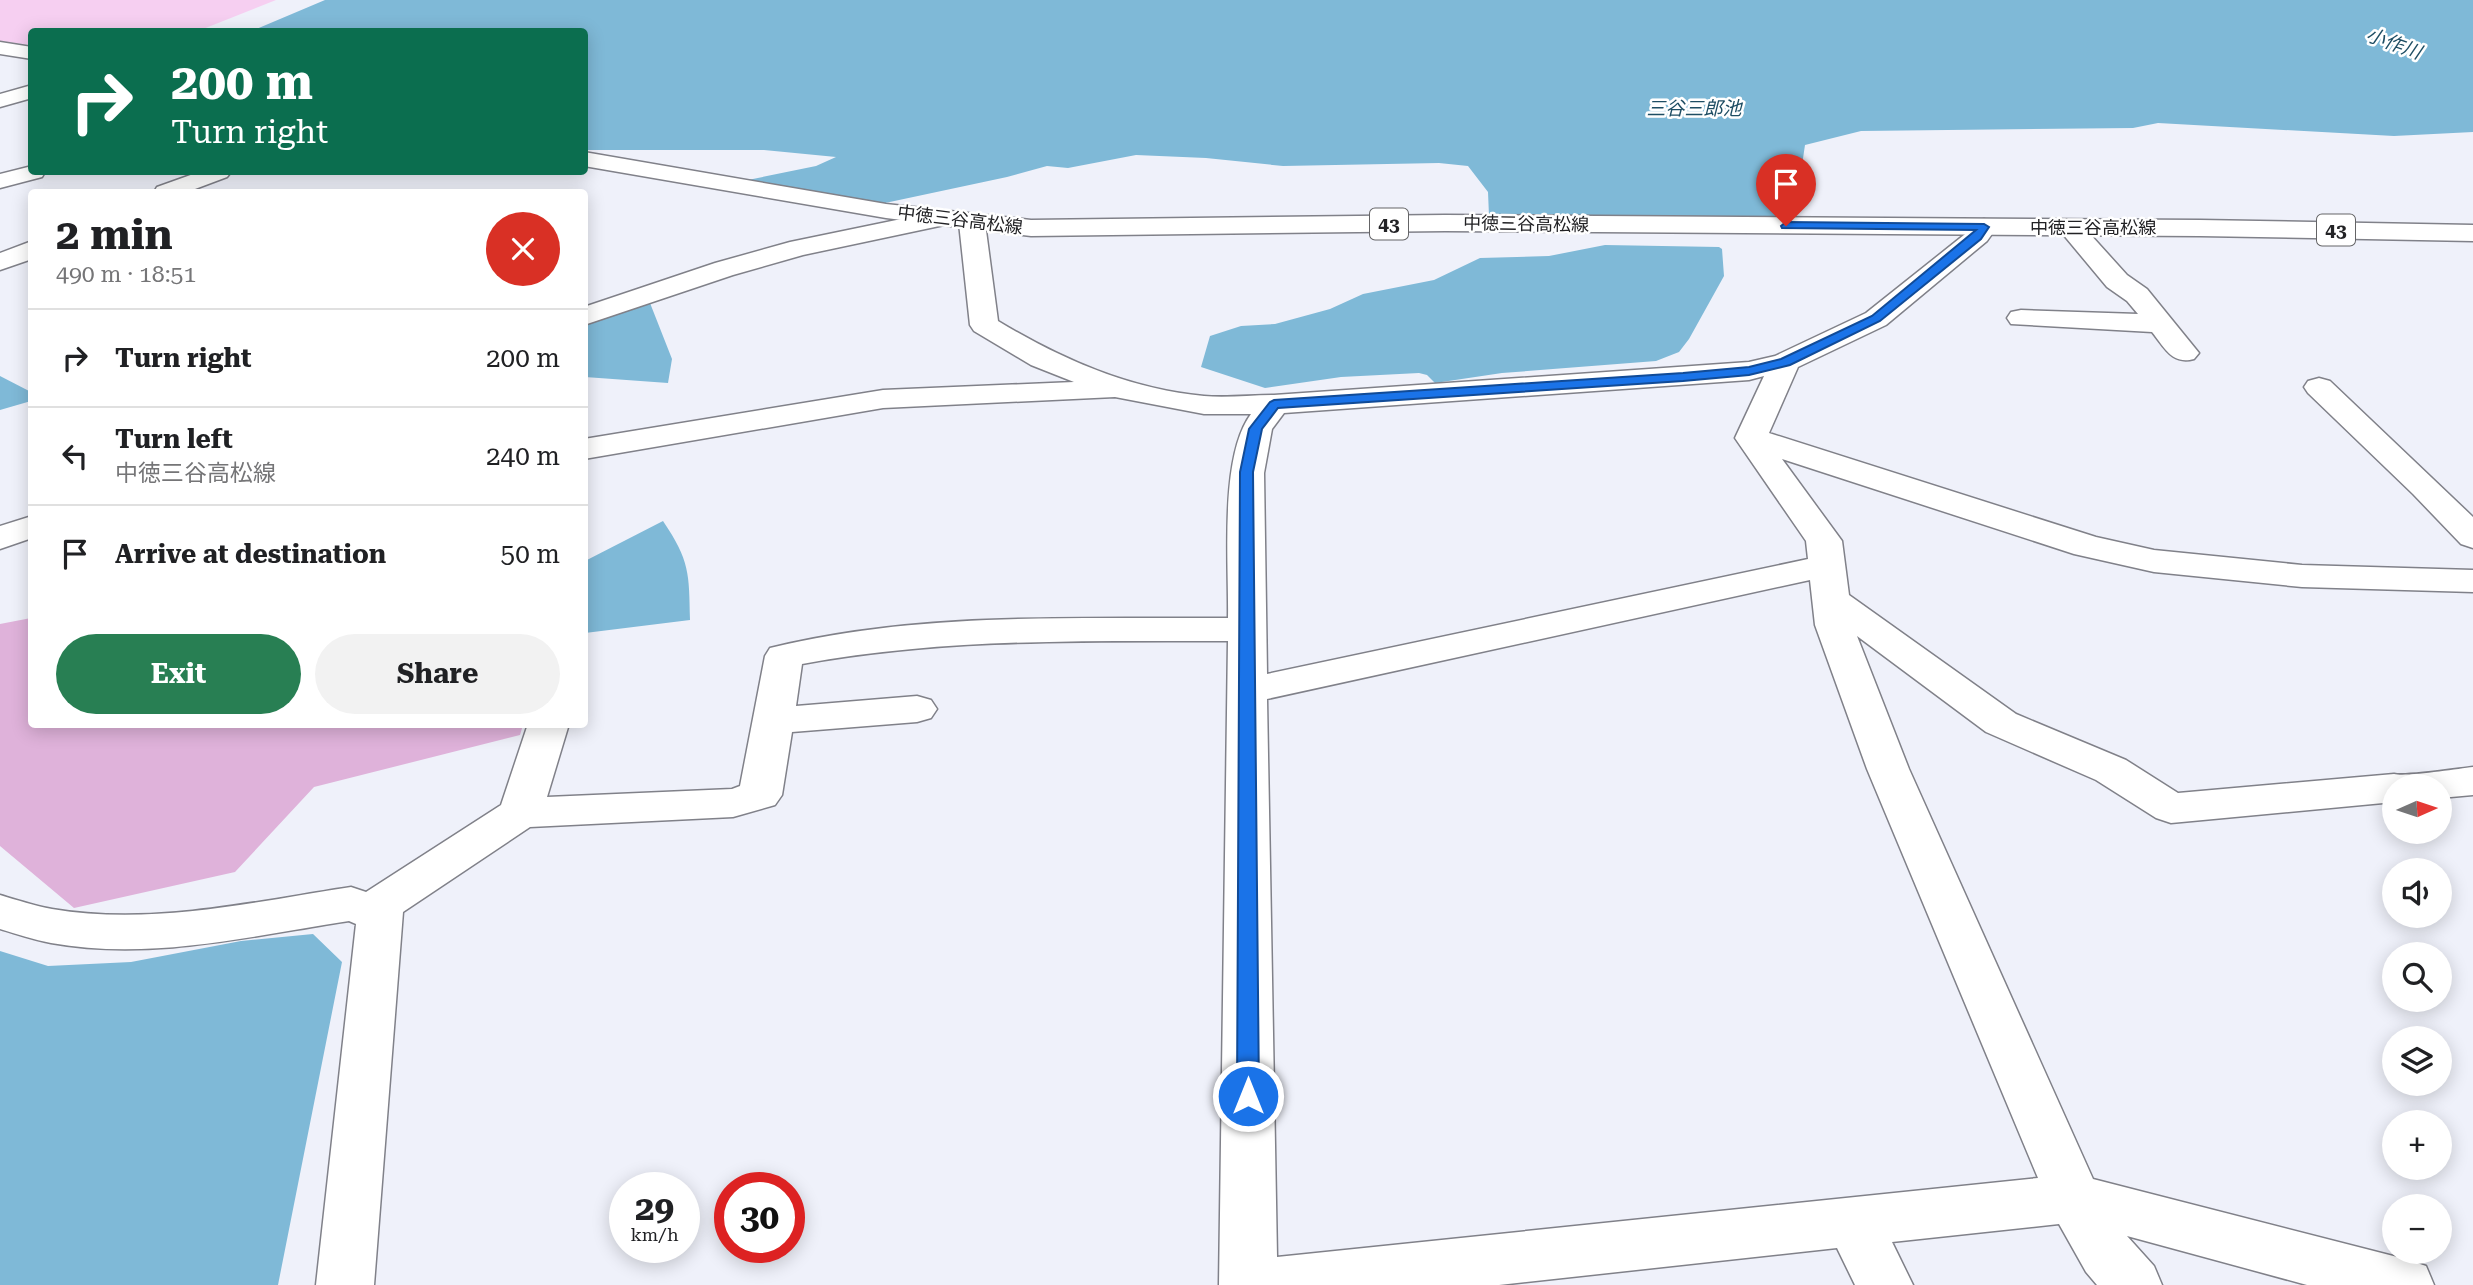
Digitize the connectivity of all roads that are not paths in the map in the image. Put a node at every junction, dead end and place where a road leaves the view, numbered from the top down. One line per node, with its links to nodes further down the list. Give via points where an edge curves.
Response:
1 (0, 48): 2 (street)
2 (28, 52)
3 (28, 92): 4 (street)
4 (0, 101)
5 (588, 160): 10 (street, 中徳三谷高松線 / 43)
6 (28, 174): 8 (street)
7 (211, 175): 9 (street)
8 (0, 181)
9 (174, 189)
10 (940, 219): 11 (street, 中徳三谷高松線 / 43); 17 (street, via 799,248)
11 (972, 223): 12 (street, 中徳三谷高松線 / 43, via 1068,229 1445,223); 23 (street, via 984,325 1041,359)
12 (1984, 227): 13 (street, 中徳三谷高松線 / 43); 21 (street, via 1876,318)
13 (2071, 228): 14 (street, 中徳三谷高松線 / 43); 19 (street)
14 (2473, 233)
15 (28, 251): 16 (street)
16 (0, 262)
17 (588, 316)
18 (2021, 318): 19 (street)
19 (2162, 324): 20 (street)
20 (2184, 353)
21 (1786, 362): 24 (street, via 1749,371 1683,377); 25 (street)
22 (2319, 387): 28 (street)
23 (1119, 389): 24 (street, via 1204,405); 26 (street, via 883,399)
24 (1274, 404): 33 (street, via 1256,429 1247,472)
25 (1751, 438): 31 (street, via 2087,546 2154,561 2302,576); 32 (street, via 1824,541)
26 (588, 448)
27 (28, 528): 29 (street)
28 (2473, 537)
29 (0, 539): 30 (street)
30 (28, 542)
31 (2473, 581)
32 (1828, 582): 34 (street); 40 (street, via 2001,723 2111,770 2171,808); 44 (street, via 1833,625 1888,769)
33 (1247, 629): 34 (street); 36 (street, via 957,632 846,643 784,656)
34 (1247, 691): 47 (street)
35 (917, 709): 36 (street)
36 (773, 721): 41 (street, via 760,795 733,803)
37 (548, 728): 41 (street)
38 (2473, 781): 39 (street)
39 (2452, 783)
40 (2382, 789)
41 (520, 813): 42 (street)
42 (372, 910): 43 (street, via 351,904 169,931 109,932 51,926); 46 (street, via 381,915)
43 (0, 912)
44 (2074, 1198): 45 (street); 50 (street, via 2106,1254); 51 (street)
45 (1853, 1221): 48 (street); 49 (street)
46 (345, 1285)
47 (1248, 1285)
48 (1258, 1285)
49 (1884, 1285)
50 (2133, 1285)
51 (2405, 1285)

